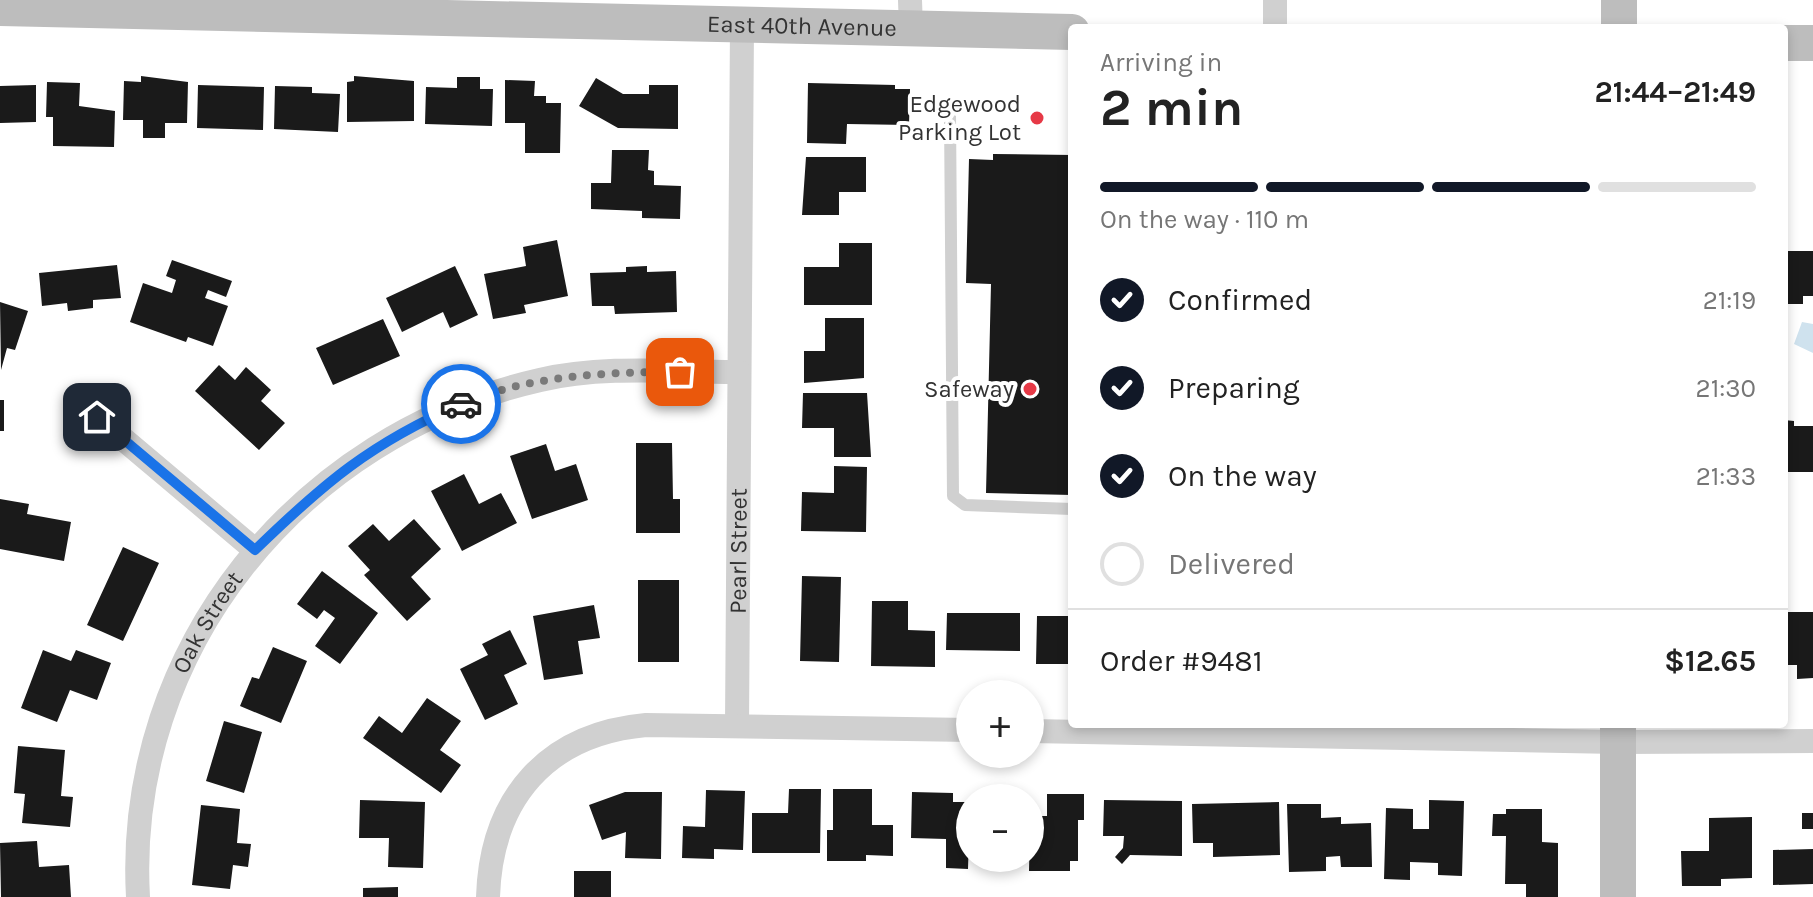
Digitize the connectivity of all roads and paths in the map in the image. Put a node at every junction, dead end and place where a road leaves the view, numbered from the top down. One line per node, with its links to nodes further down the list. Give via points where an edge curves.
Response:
1 (1275, 0): 7 (street)
2 (1619, 0): 8 (street)
3 (146, 6): 4 (street, East 40th Avenue); 5 (street, East 40th Avenue)
4 (0, 8)
5 (532, 9): 9 (street, East 40th Avenue)
6 (910, 14): 9 (street, East 40th Avenue); 10 (street, East 40th Avenue)
7 (1275, 24)
8 (1619, 24)
9 (742, 26): 14 (street, Pearl Street)
10 (1068, 32)
11 (1788, 43): 12 (street)
12 (1813, 43)
13 (950, 114): 16 (lane, via 953,496 965,505)
14 (739, 372): 17 (street, Oak Street, via 543,379 473,399 362,455); 18 (street, Pearl Street)
15 (97, 417): 17 (street)
16 (1068, 509)
17 (255, 550): 23 (street, Oak Street, via 189,649 159,717 145,775)
18 (737, 725): 19 (street); 24 (street, via 616,727 563,749 530,778 505,816 492,858)
19 (956, 730)
20 (1044, 731): 21 (street)
21 (1618, 733): 22 (street); 25 (street)
22 (1813, 741)
23 (138, 897)
24 (488, 897)
25 (1618, 897)

